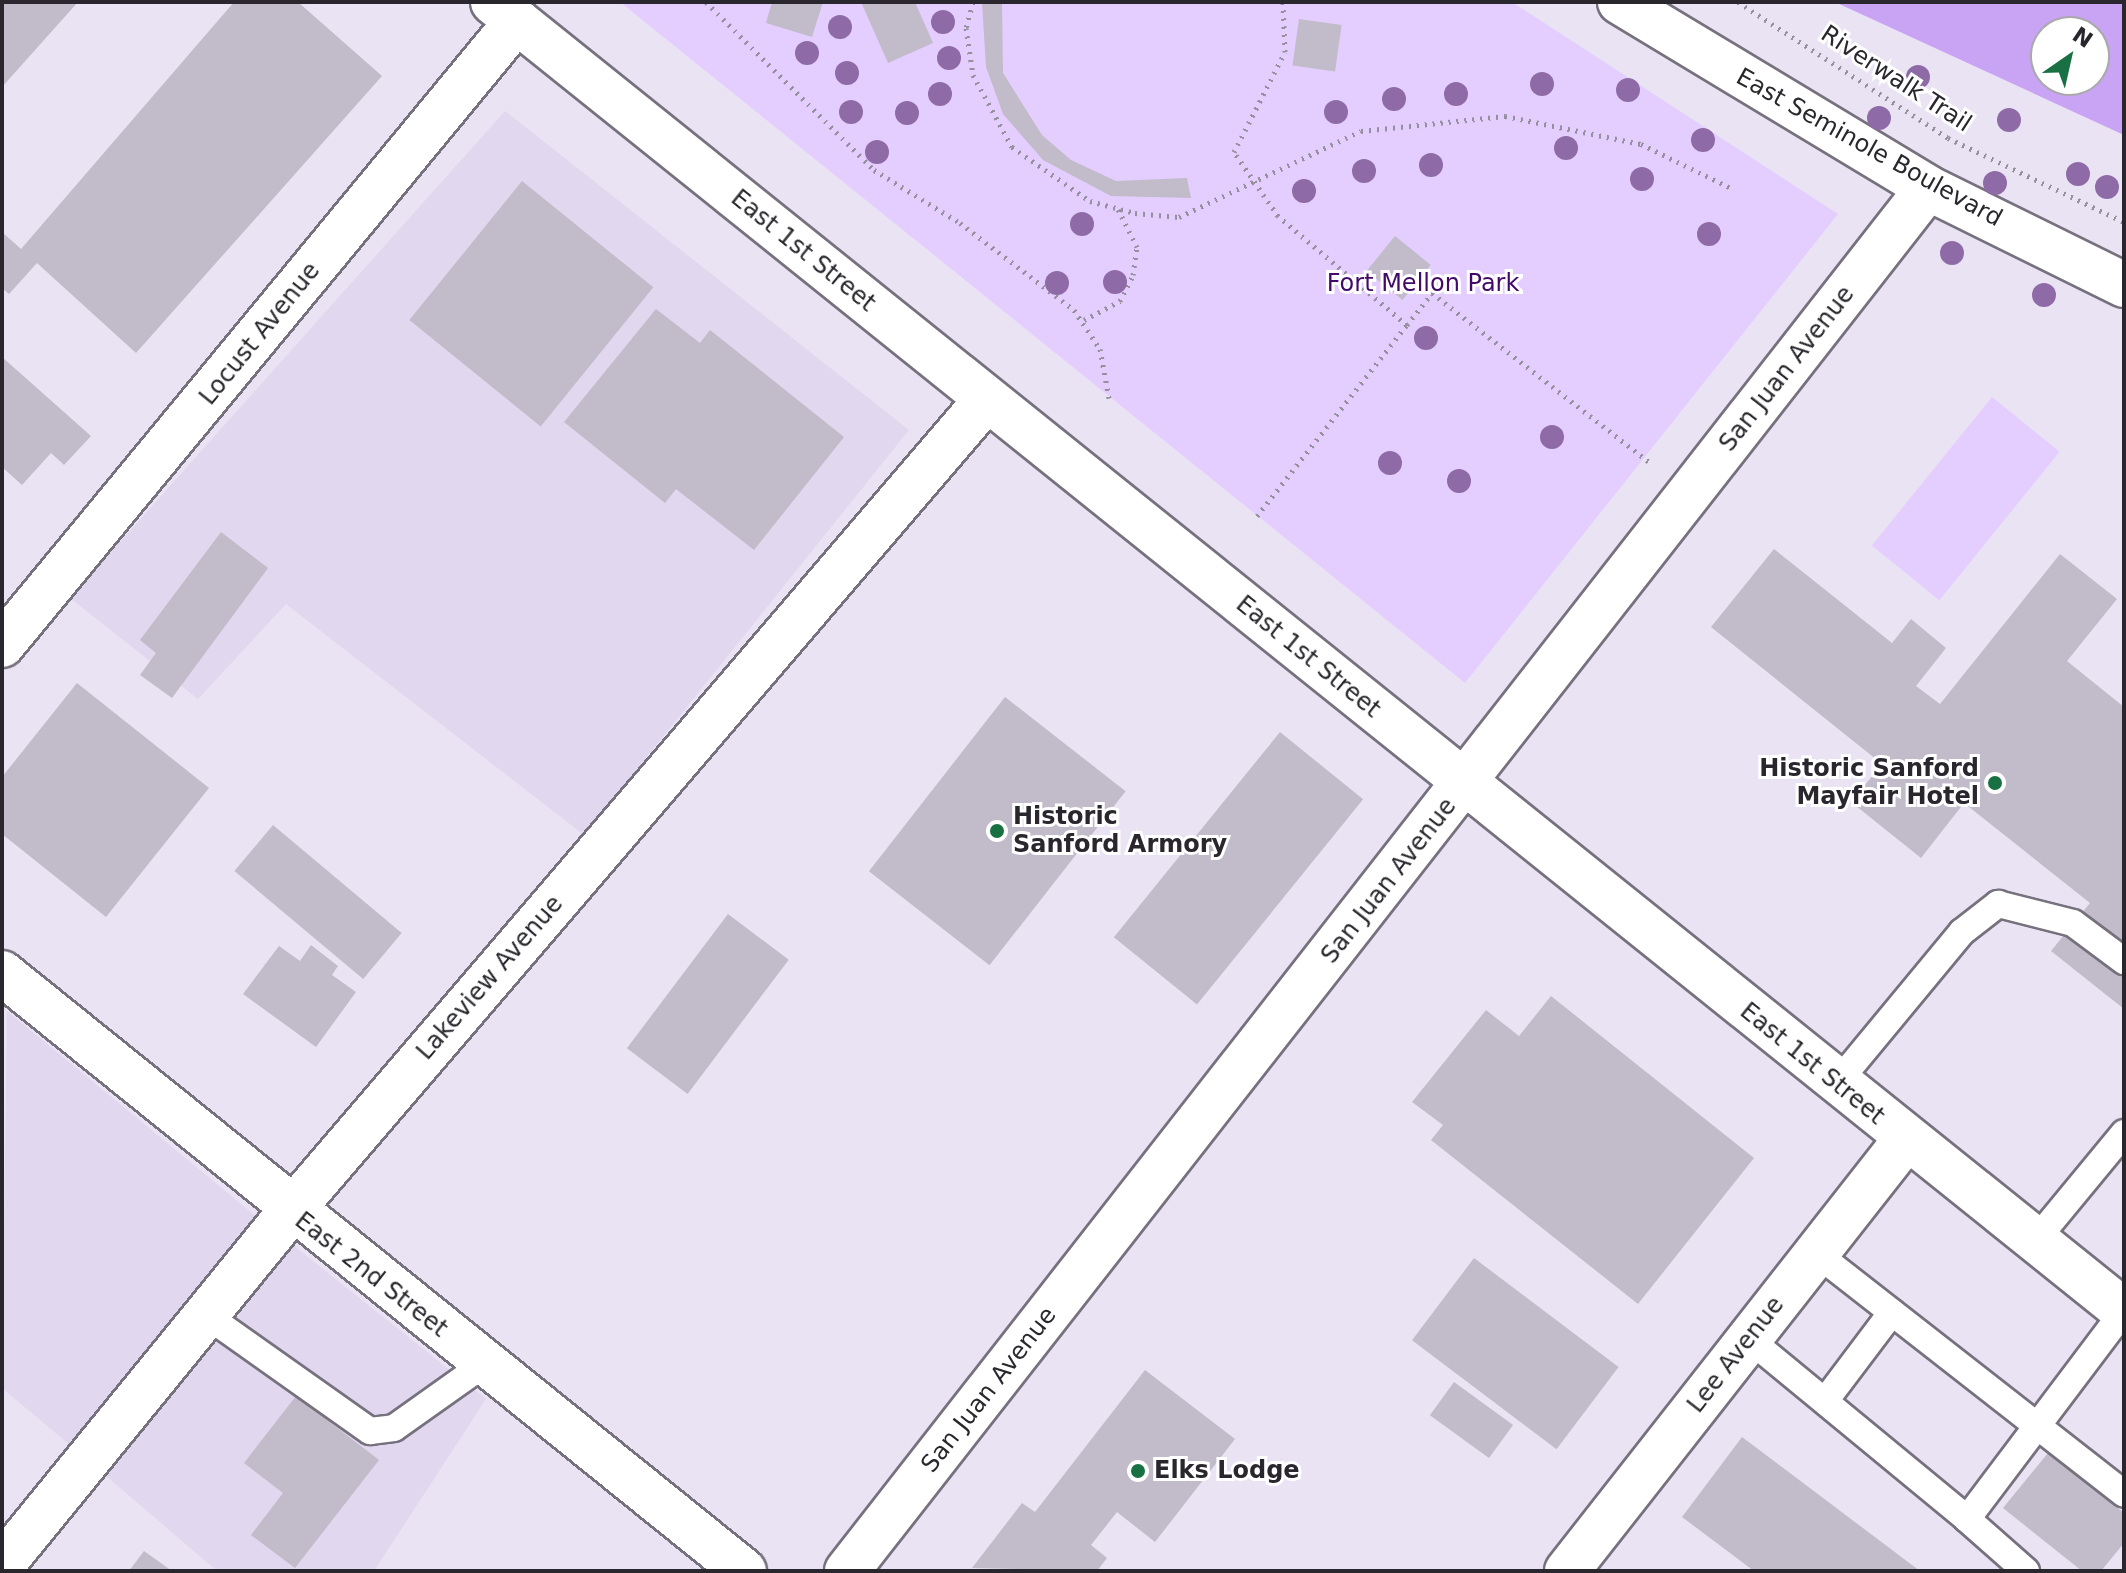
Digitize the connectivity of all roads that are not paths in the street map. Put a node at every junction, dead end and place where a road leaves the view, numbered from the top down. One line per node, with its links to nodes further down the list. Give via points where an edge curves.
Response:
1 (1620, 2): 3 (street, East Seminole Boulevard)
2 (505, 12): 5 (street, East 1st Street); 6 (street, Locust Avenue)
3 (1928, 188): 4 (street, East Seminole Boulevard); 7 (street, San Juan Avenue)
4 (2124, 285)
5 (987, 399): 7 (street, East 1st Street); 13 (street, Lakeview Avenue)
6 (2, 645)
7 (1466, 783): 10 (street, East 1st Street); 27 (street, San Juan Avenue)
8 (2124, 961): 10 (lane, via 2073,923 1998,904 1962,932)
9 (2, 973): 13 (street, East 2nd Street)
10 (1837, 1083): 12 (street, East 1st Street)
11 (2124, 1133): 14 (lane)
12 (1906, 1139): 14 (street, East 1st Street); 15 (street, Lee Avenue)
13 (291, 1211): 18 (street, Lakeview Avenue); 20 (street, East 2nd Street)
14 (2035, 1241): 16 (street, East 1st Street)
15 (1816, 1253): 17 (lane); 19 (street, Lee Avenue)
16 (2124, 1311): 22 (lane)
17 (1892, 1312): 21 (lane); 22 (lane)
18 (206, 1315): 20 (lane, via 370,1431 394,1428); 25 (street, Lakeview Avenue)
19 (1749, 1339): 21 (lane); 28 (street, Lee Avenue)
20 (484, 1364): 26 (street, East 2nd Street)
21 (1825, 1401): 24 (lane)
22 (2040, 1423): 23 (lane); 24 (lane)
23 (2124, 1494)
24 (1967, 1519): 29 (lane)
25 (2, 1565)
26 (744, 1571)
27 (847, 1571)
28 (1567, 1571)
29 (2026, 1571)

